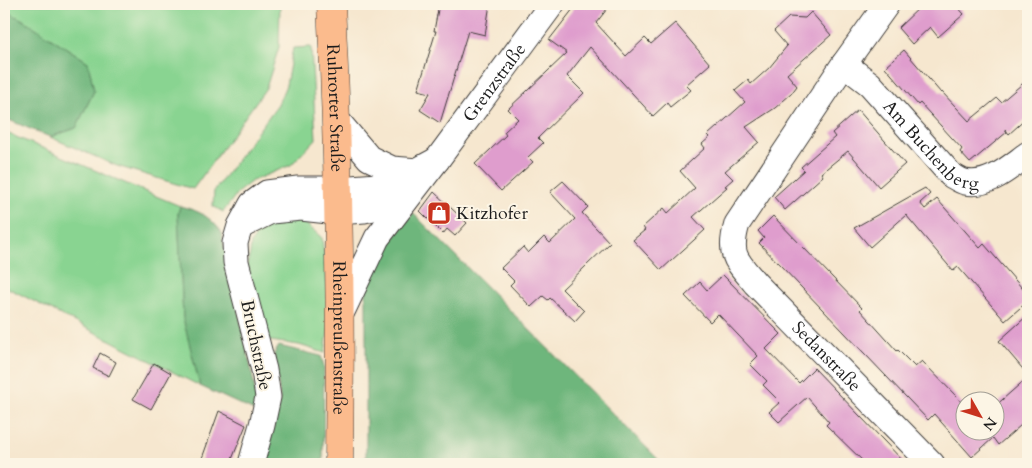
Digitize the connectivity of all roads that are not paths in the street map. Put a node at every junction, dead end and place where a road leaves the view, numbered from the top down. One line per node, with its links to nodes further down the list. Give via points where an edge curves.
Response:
1 (331, 4): 5 (main road, Ruhrorter Straße)
2 (552, 4): 7 (street, Grenzstraße)
3 (887, 4): 4 (street)
4 (844, 64): 6 (street, Am Buchenberg, via 870,84 951,175 964,182 997,177); 13 (street, Sedanstraße, via 737,224 732,243 738,262 755,283)
5 (336, 119): 7 (street, via 369,158 392,168); 8 (main road, Ruhrorter Straße)
6 (1028, 154)
7 (428, 166): 8 (street, Grenzstraße, via 394,182); 9 (street, Grenzstraße)
8 (337, 200): 9 (street, via 364,210); 10 (main road, Rheinpreußenstraße); 11 (street, Bruchstraße, via 271,210 240,226 235,243 236,262 268,397)
9 (405, 201): 10 (street, Grenzstraße, via 377,238)
10 (340, 316): 12 (main road, Rheinpreußenstraße)
11 (251, 464)
12 (340, 464)
13 (932, 464)

